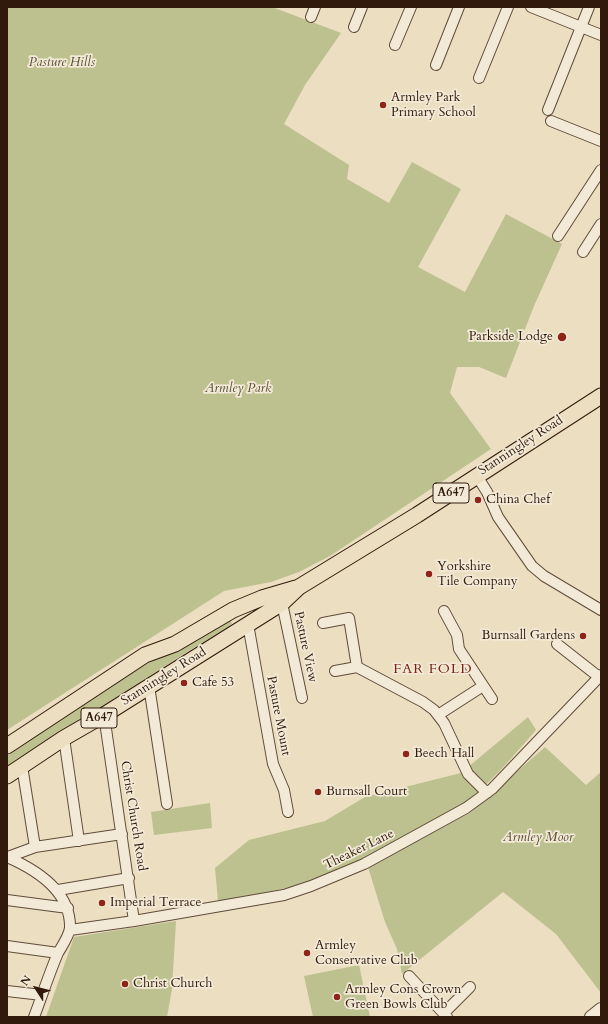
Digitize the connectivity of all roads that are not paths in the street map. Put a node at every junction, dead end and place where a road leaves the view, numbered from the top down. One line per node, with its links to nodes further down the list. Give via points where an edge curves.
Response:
1 (362, 7): 7 (street)
2 (411, 7): 10 (street)
3 (459, 7): 11 (street)
4 (508, 7): 12 (street)
5 (531, 7): 8 (street)
6 (589, 7): 8 (street)
7 (354, 27)
8 (581, 27): 9 (street); 13 (street)
9 (601, 35)
10 (396, 45)
11 (436, 65)
12 (479, 78)
13 (548, 110)
14 (551, 121): 15 (street)
15 (601, 141)
16 (601, 170): 18 (street)
17 (601, 224): 19 (street)
18 (558, 236)
19 (583, 252)
20 (601, 396): 21 (main road, Stanningley Road / A647)
21 (477, 476): 22 (main road, Stanningley Road / A647); 24 (street, via 498,517 532,566)
22 (299, 587): 23 (main road, Stanningley Road / A647); 39 (main road, Stanningley Road / A647, via 233,610 175,644 145,655)
23 (282, 602): 27 (main road, Stanningley Road / A647); 34 (street, Pasture View)
24 (601, 610)
25 (444, 611): 33 (street, via 457,635 459,649)
26 (323, 623): 29 (street, via 349,618)
27 (248, 624): 32 (main road, Stanningley Road / A647); 44 (street, Pasture Mount, via 273,764 284,790)
28 (557, 644): 31 (street)
29 (357, 667): 30 (street); 37 (street, via 423,702)
30 (335, 671)
31 (600, 676): 42 (street, Theaker Lane)
32 (149, 686): 36 (main road, Stanningley Road / A647); 43 (street)
33 (483, 686): 35 (street); 37 (street)
34 (302, 698)
35 (492, 699)
36 (104, 715): 38 (main road, Stanningley Road / A647); 45 (street, Christ Church Road)
37 (438, 715): 42 (street, via 468,774)
38 (64, 738): 40 (main road, Stanningley Road / A647); 46 (street)
39 (7, 746)
40 (22, 766): 41 (main road, Stanningley Road / A647); 47 (street)
41 (7, 776)
42 (487, 793): 53 (street, Theaker Lane, via 466,808 364,864 312,886 284,895)
43 (167, 804)
44 (288, 812)
45 (122, 834): 46 (street); 49 (street, Christ Church Road)
46 (79, 842): 47 (street)
47 (35, 847): 48 (street)
48 (8, 857): 50 (street, via 35,871)
49 (129, 878): 50 (street); 53 (street, Christ Church Road)
50 (58, 890): 52 (street)
51 (7, 900): 52 (street)
52 (68, 908): 54 (street)
53 (134, 921): 54 (street, Theaker Lane)
54 (70, 930): 56 (street)
55 (7, 946): 56 (street)
56 (58, 953): 60 (street)
57 (409, 976): 62 (street)
58 (470, 987): 62 (street)
59 (7, 991): 60 (street)
60 (42, 995): 63 (street)
61 (601, 1009): 64 (street)
62 (445, 1015)
63 (34, 1017)
64 (591, 1017)

